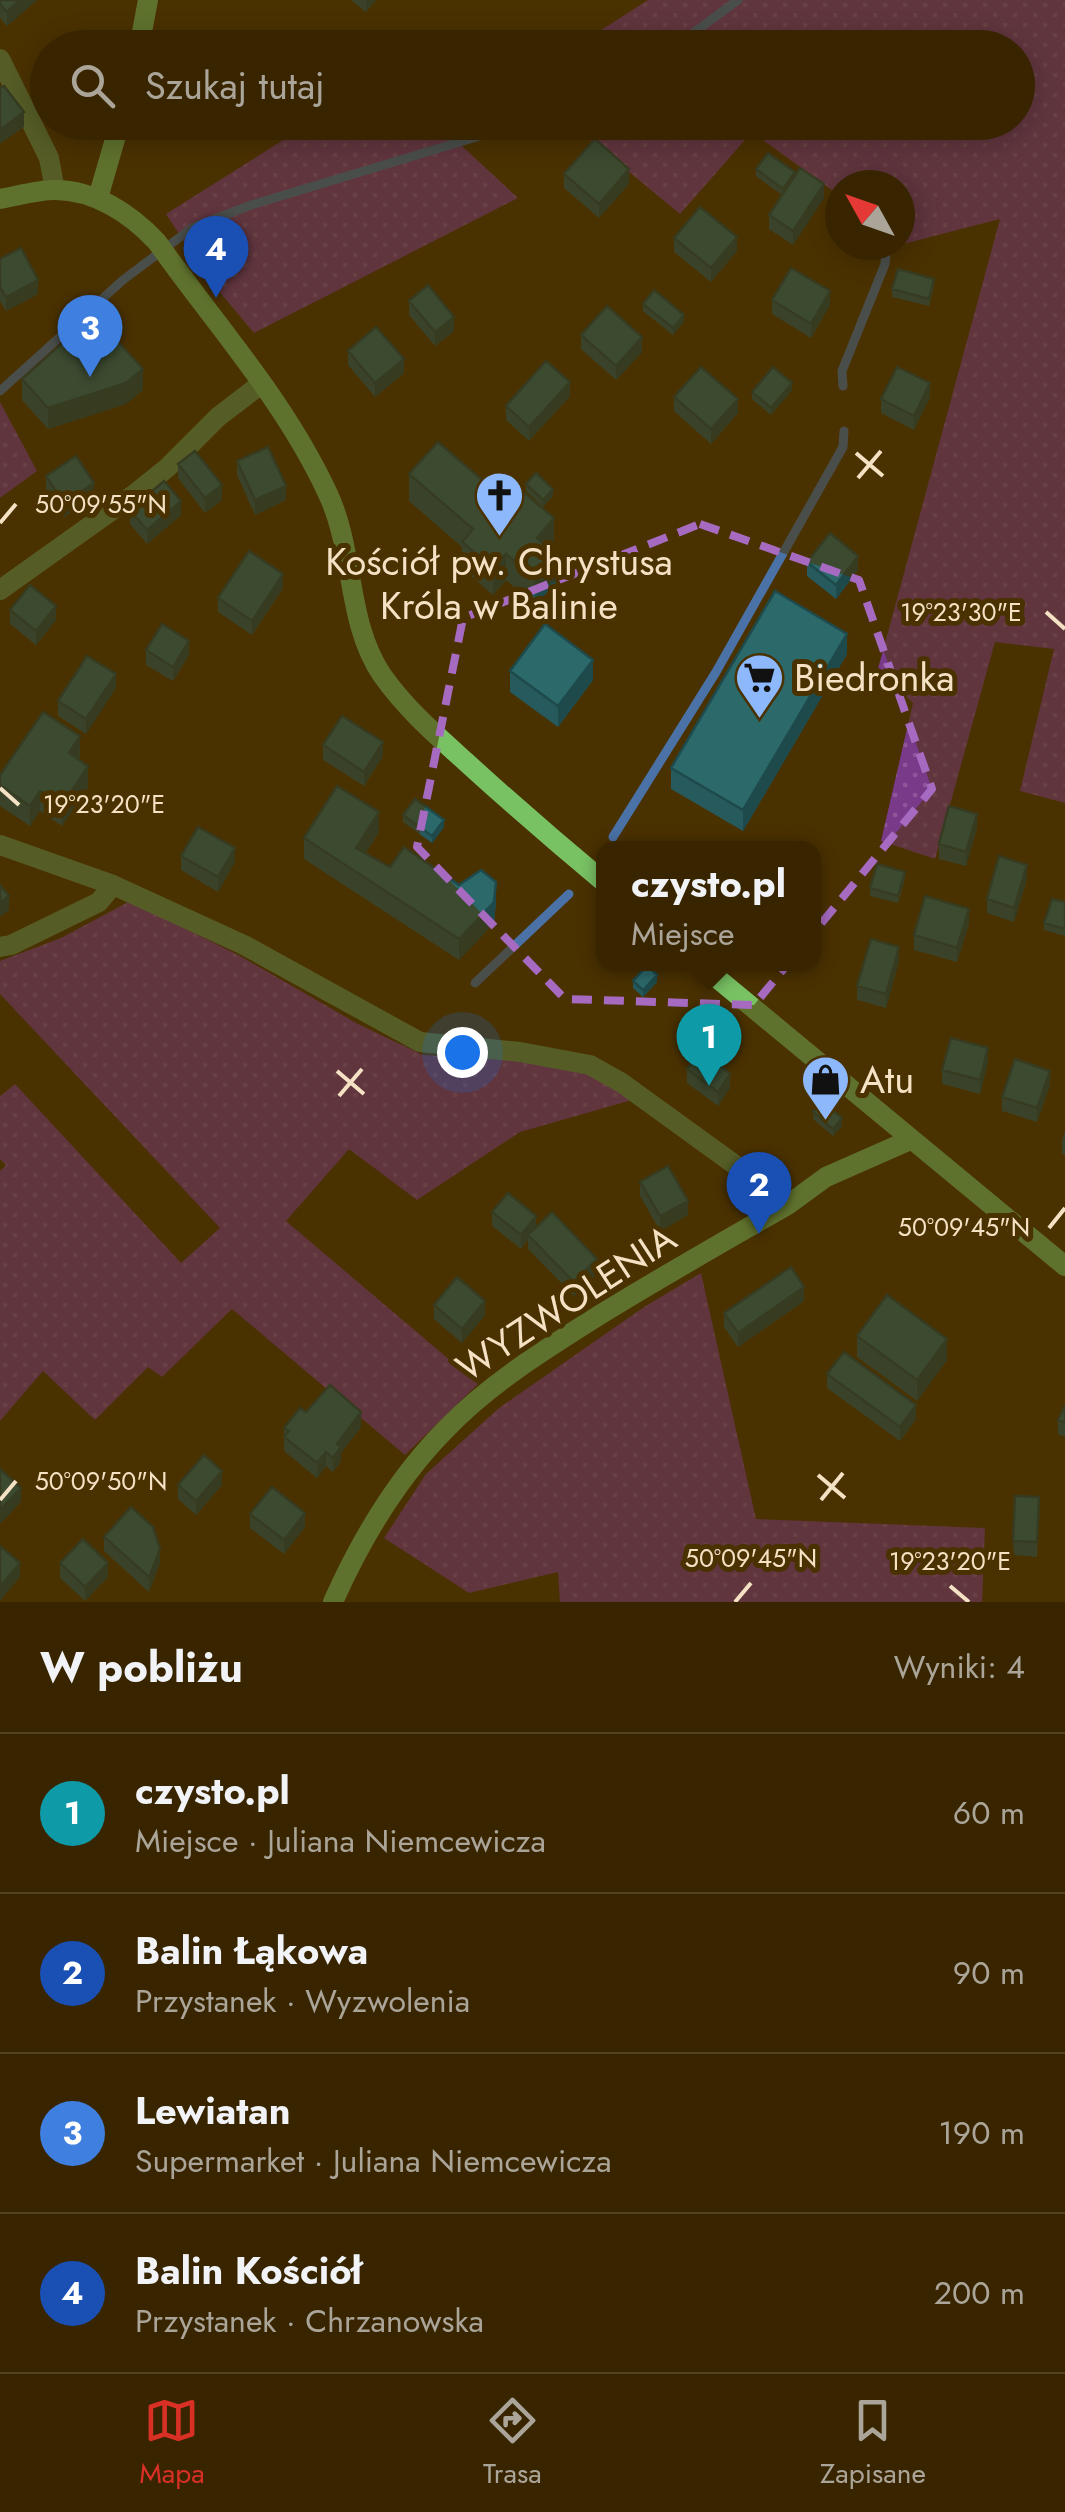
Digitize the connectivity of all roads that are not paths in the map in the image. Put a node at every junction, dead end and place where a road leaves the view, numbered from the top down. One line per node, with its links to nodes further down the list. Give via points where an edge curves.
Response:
1 (148, 0): 2 (street)
2 (142, 30)
3 (0, 59): 4 (street)
4 (30, 120)
5 (40, 140): 7 (street)
6 (115, 140): 8 (street)
7 (55, 190): 8 (street); 9 (street)
8 (98, 198): 10 (street, via 158,242)
9 (0, 199)
10 (261, 384): 11 (street, via 144,487); 13 (street, via 331,499 360,628 380,671 408,710)
11 (0, 590)
12 (0, 846): 14 (street)
13 (596, 875)
14 (114, 885): 15 (street, via 99,902); 18 (street, via 244,945 420,1042 590,1065)
15 (0, 947)
16 (708, 971): 17 (street)
17 (910, 1140): 18 (street, WYZWOLENIA, via 826,1177); 19 (street)
18 (789, 1204): 20 (street, WYZWOLENIA, via 565,1337 482,1395 389,1498)
19 (1065, 1266)
20 (333, 1602)

